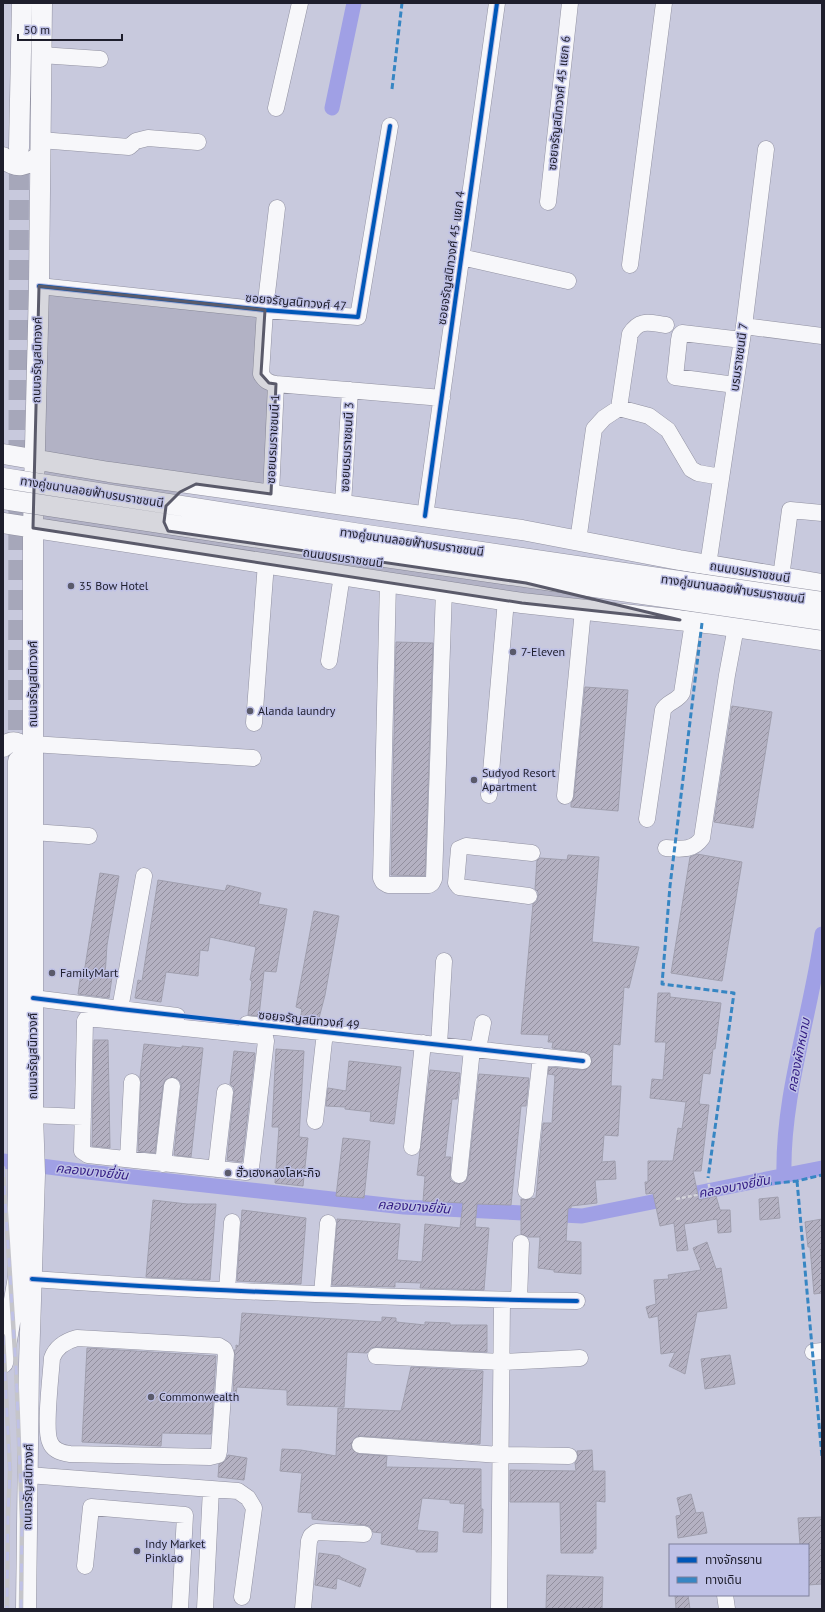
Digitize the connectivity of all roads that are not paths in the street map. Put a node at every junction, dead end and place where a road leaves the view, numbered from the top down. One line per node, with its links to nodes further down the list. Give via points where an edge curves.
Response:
1 (22, 3): 14 (main road)
2 (42, 3): 7 (main road, ถนนจรัญสนิทวงศ์)
3 (300, 3): 9 (street)
4 (497, 3): 17 (street, ซอยจรัญสนิทวงศ์ 45 แยก 4)
5 (570, 3): 15 (street, ซอยจรัญสนิทวงศ์ 45 แยก 6)
6 (664, 3): 18 (street)
7 (41, 55): 8 (street); 12 (main road, ถนนจรัญสนิทวงศ์)
8 (100, 59)
9 (276, 108)
10 (390, 126): 21 (street, ซอยจรัญสนิทวงศ์ 47, via 358,316)
11 (198, 142): 12 (street, via 148,138 136,141 129,147)
12 (40, 147): 14 (main road, via 33,162 18,166 8,162); 20 (main road, ถนนจรัญสนิทวงศ์)
13 (766, 149): 23 (street, บรมราชชนนี 7)
14 (11, 152)
15 (548, 202)
16 (277, 208): 21 (street)
17 (461, 257): 19 (street); 28 (street, ซอยจรัญสนิทวงศ์ 45 แยก 4)
18 (630, 265)
19 (568, 281)
20 (39, 286): 21 (street, ซอยจรัญสนิทวงศ์ 47); 31 (main road, ถนนจรัญสนิทวงศ์)
21 (265, 310): 25 (street, via 261,374 269,383)
22 (666, 325): 29 (street, via 645,322 636,325 630,334)
23 (743, 333): 24 (street); 26 (street, บรมราชชนนี 7); 26 (street, via 682,333 679,340 675,377)
24 (822, 336)
25 (276, 384): 27 (street); 37 (street, ซอยบรมราชชนนี 1)
26 (735, 385): 34 (street, บรมราชชนนี 7)
27 (350, 390): 28 (street); 39 (street, ซอยบรมราชชนนี 3)
28 (442, 398): 42 (street, ซอยจรัญสนิทวงศ์ 45 แยก 4)
29 (619, 408): 34 (street, via 649,416 668,430 691,469 698,473); 46 (street, via 594,429)
30 (3, 454): 31 (main road, ถนนบรมราชชนนี)
31 (36, 459): 33 (main road, ถนนบรมราชชนนี); 44 (main road, ถนนจรัญสนิทวงศ์)
32 (3, 470): 48 (main road, ถนนบรมราชชนนี, via 556,558)
33 (105, 472): 36 (main road, ถนนบรมราชชนนี); 45 (main road, via 86,478 73,492 71,509 80,529)
34 (721, 477): 50 (street, บรมราชชนนี 7)
35 (3, 478): 57 (main road, ทางคู่ขนานลอยฟ้าบรมราชชนนี, bridge)
36 (196, 484): 37 (main road, ถนนบรมราชชนนี); 47 (main road, via 180,492 166,506 164,522 173,542)
37 (270, 494): 39 (main road, ถนนบรมราชชนนี)
38 (3, 499): 59 (main road, ทางคู่ขนานลอยฟ้าบรมราชชนนี, bridge)
39 (344, 504): 42 (main road, ถนนบรมราชชนนี)
40 (3, 505): 60 (main road, ถนนบรมราชชนนี, via 364,562 526,583)
41 (822, 513): 52 (street, via 790,510)
42 (425, 516): 46 (main road, ถนนบรมราชชนนี)
43 (3, 523): 44 (main road, ถนนบรมราชชนนี)
44 (33, 528): 45 (main road, ถนนบรมราชชนนี); 65 (main road, ถนนจรัญสนิทวงศ์)
45 (97, 538): 47 (main road, ถนนบรมราชชนนี)
46 (578, 541): 48 (main road, ถนนบรมราชชนนี)
47 (189, 551): 49 (main road, ถนนบรมราชชนนี)
48 (679, 560): 50 (main road, ถนนบรมราชชนนี)
49 (266, 563): 51 (main road, ถนนบรมราชชนนี); 64 (street)
50 (708, 565): 52 (main road, ถนนบรมราชชนนี)
51 (342, 575): 53 (main road, ถนนบรมราชชนนี); 63 (street)
52 (781, 577): 54 (main road, ถนนบรมราชชนนี)
53 (388, 582): 55 (main road, ถนนบรมราชชนนี); 55 (street, via 381,878 388,885 429,885 434,879)
54 (822, 584)
55 (444, 590): 56 (main road, ถนนบรมราชชนนี)
56 (506, 600): 58 (main road, ถนนบรมราชชนนี); 69 (street)
57 (822, 602)
58 (582, 610): 60 (main road, ถนนบรมราชชนนี); 70 (street)
59 (822, 620)
60 (687, 621): 61 (main road, ถนนบรมราชชนนี); 71 (street, via 682,693 663,710)
61 (736, 627): 62 (main road, ถนนบรมราชชนนี); 74 (street, via 702,838 689,848)
62 (822, 640)
63 (329, 661)
64 (254, 723)
65 (32, 744): 67 (street); 68 (main road, ถนนจรัญสนิทวงศ์)
66 (3, 747): 68 (main road, via 13,742 20,744 26,749)
67 (253, 758)
68 (25, 764): 72 (main road, ถนนจรัญสนิทวงศ์); 95 (main road, ถนนจรัญสนิทวงศ์)
69 (489, 795)
70 (565, 796)
71 (647, 820)
72 (33, 832): 73 (street); 79 (main road, ถนนจรัญสนิทวงศ์)
73 (89, 836)
74 (666, 848)
75 (532, 853): 77 (street, via 466,846 458,850 456,883 459,887)
76 (144, 876): 80 (street)
77 (529, 896)
78 (444, 961): 84 (street)
79 (33, 998): 80 (street, ซอยจรัญสนิทวงศ์ 49); 91 (main road, ถนนจรัญสนิทวงศ์)
80 (120, 1009): 82 (street, ซอยจรัญสนิทวงศ์ 49)
81 (483, 1023): 85 (street)
82 (326, 1032): 83 (street, ซอยจรัญสนิทวงศ์ 49); 93 (street)
83 (423, 1043): 84 (street, ซอยจรัญสนิทวงศ์ 49); 94 (street)
84 (439, 1045): 85 (street, ซอยจรัญสนิทวงศ์ 49)
85 (475, 1049): 86 (street, ซอยจรัญสนิทวงศ์ 49); 99 (street)
86 (541, 1056): 87 (street, ซอยจรัญสนิทวงศ์ 49); 100 (street)
87 (583, 1061)
88 (132, 1082): 96 (street)
89 (172, 1086): 97 (street)
90 (225, 1092): 98 (street)
91 (32, 1115): 92 (street); 95 (main road, ถนนจรัญสนิทวงศ์)
92 (83, 1117): 96 (street, via 84,1153); 98 (street, via 87,1018 265,1037 251,1170 246,1172)
93 (315, 1121)
94 (412, 1147)
95 (26, 1150): 104 (main road, ถนนจรัญสนิทวงศ์)
96 (128, 1159): 97 (street)
97 (163, 1164): 98 (street)
98 (216, 1169)
99 (459, 1175)
100 (526, 1191)
101 (232, 1222): 105 (street)
102 (328, 1223): 106 (street)
103 (521, 1243): 108 (street)
104 (25, 1277): 105 (street); 113 (main road, ถนนจรัญสนิทวงศ์); 114 (main road, ถนนจรัญสนิทวงศ์, via 29,1364)
105 (227, 1290): 106 (street)
106 (322, 1294): 107 (street)
107 (502, 1300): 108 (street); 112 (street)
108 (519, 1300): 109 (street)
109 (577, 1301)
110 (376, 1356): 112 (street)
111 (580, 1358): 112 (street)
112 (502, 1362): 116 (street)
113 (3, 1363)
114 (39, 1406): 114 (street, via 53,1355 59,1347 73,1339 219,1346 226,1352 219,1451 214,1457 61,1453 49,1440); 118 (main road, ถนนจรัญสนิทวงศ์)
115 (360, 1445): 116 (street)
116 (500, 1455): 117 (street); 128 (street)
117 (569, 1456)
118 (28, 1475): 119 (street); 124 (main road, ถนนจรัญสนิทวงศ์)
119 (211, 1489): 123 (street, via 238,1492 248,1498 254,1508); 126 (street)
120 (364, 1534): 127 (street, via 316,1532 311,1536 308,1541)
121 (85, 1566): 125 (street, via 91,1507 185,1515)
122 (725, 1596): 129 (street)
123 (242, 1597)
124 (26, 1609)
125 (180, 1609)
126 (205, 1609)
127 (303, 1609)
128 (499, 1609)
129 (726, 1609)

